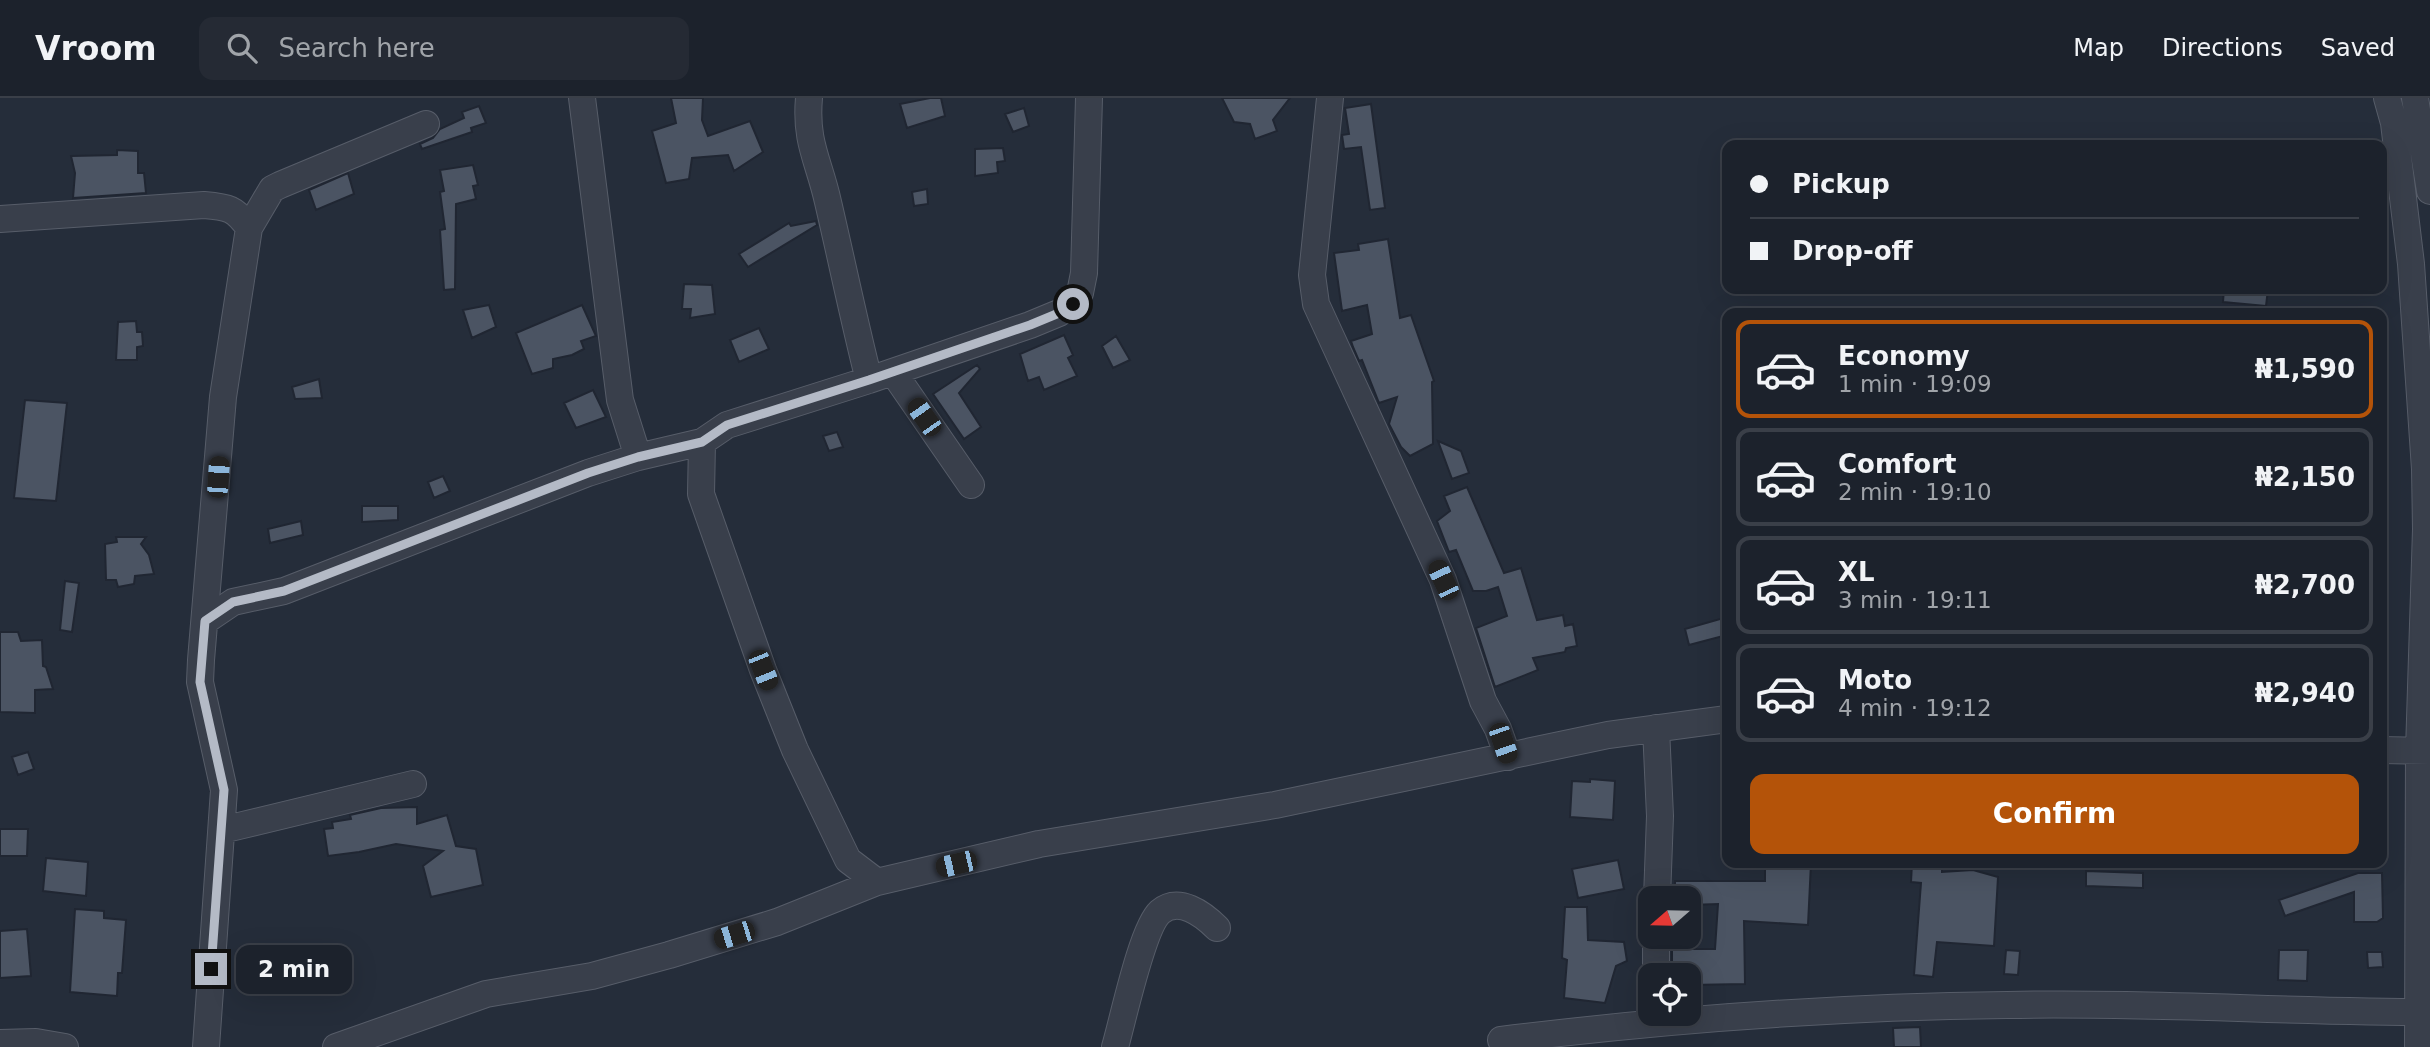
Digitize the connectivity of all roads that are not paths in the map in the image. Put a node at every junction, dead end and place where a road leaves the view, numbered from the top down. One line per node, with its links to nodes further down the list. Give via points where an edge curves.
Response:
1 (582, 98): 14 (street, via 620,400)
2 (808, 98): 11 (street, via 808,136 827,197 844,283)
3 (1088, 98): 11 (street, via 1084,273 1073,304 1030,325)
4 (1330, 98): 24 (street, via 1311,275 1316,304 1443,580 1483,701)
5 (2387, 98): 23 (street, via 2411,264 2425,469)
6 (2415, 98): 8 (street)
7 (426, 124): 10 (street, via 280,185 272,190)
8 (2430, 191)
9 (0, 219): 10 (street, via 204,205 239,214)
10 (249, 228): 17 (street, via 223,397)
11 (881, 376): 12 (street, via 727,425); 15 (street)
12 (702, 442): 13 (street); 16 (street)
13 (670, 449): 14 (street); 16 (street)
14 (638, 457): 18 (street, via 284,591)
15 (971, 485)
16 (701, 494): 27 (street, via 763,670)
17 (209, 585): 18 (street); 19 (street)
18 (233, 602): 19 (street)
19 (205, 621): 26 (street, via 200,682 222,772)
20 (1722, 720): 21 (street)
21 (1656, 728): 24 (street); 29 (street)
22 (2387, 750): 23 (street)
23 (2424, 751): 32 (street)
24 (1508, 757): 28 (street, via 1275,805 1039,844)
25 (414, 784): 26 (street)
26 (222, 830): 38 (street)
27 (848, 860): 28 (street); 30 (street)
28 (877, 882): 30 (street)
29 (1657, 886)
30 (838, 897): 39 (street, via 777,922 592,976 486,993)
31 (1217, 928): 40 (street, via 1201,912 1185,907 1162,910 1153,919)
32 (2424, 1012): 33 (street, via 2009,1004); 41 (street)
33 (1701, 1016)
34 (1638, 1021): 35 (street)
35 (1501, 1040)
36 (0, 1043): 37 (street)
37 (65, 1047)
38 (206, 1047)
39 (336, 1047)
40 (1115, 1047)
41 (2418, 1047)

